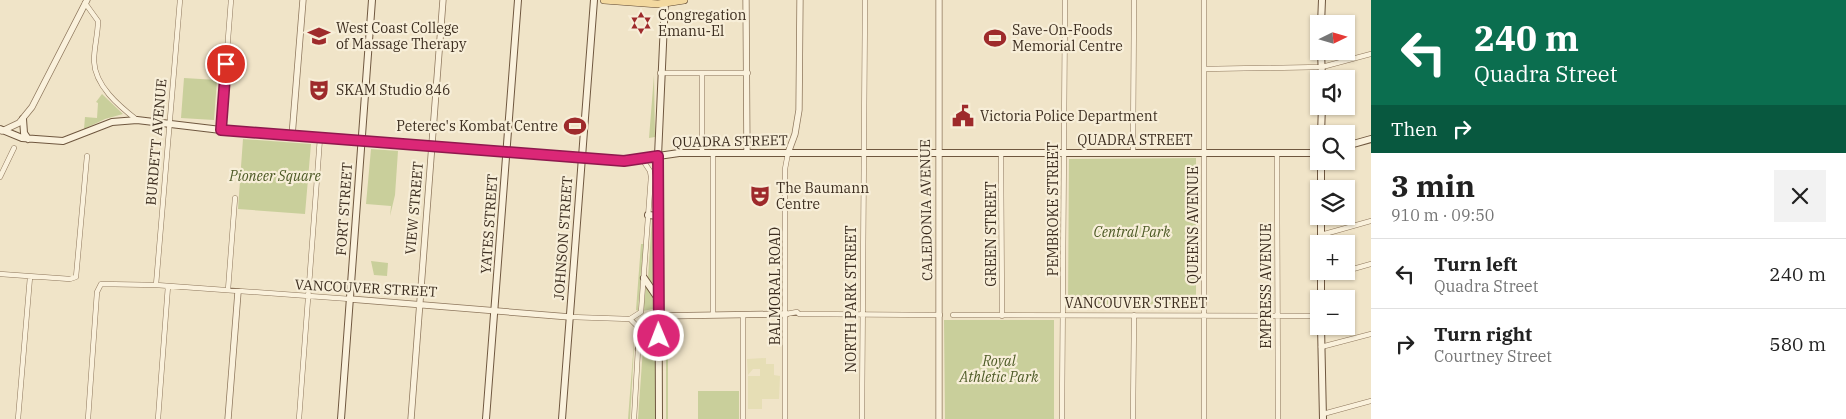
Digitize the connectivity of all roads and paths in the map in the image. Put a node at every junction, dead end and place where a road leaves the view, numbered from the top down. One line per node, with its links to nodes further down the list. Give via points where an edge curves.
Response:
1 (180, 0): 30 (street, BURDETT AVENUE)
2 (231, 0): 31 (street)
3 (303, 0): 33 (street)
4 (372, 0): 37 (main road, FORT STREET)
5 (443, 0): 39 (street, VIEW STREET)
6 (518, 0): 41 (main road, YATES STREET)
7 (594, 0): 56 (main road, JOHNSON STREET)
8 (604, 0): 19 (main road)
9 (684, 0): 19 (main road)
10 (746, 0): 27 (street)
11 (800, 0): 46 (street, via 799,110)
12 (865, 0): 42 (street, NORTH PARK STREET)
13 (939, 0): 47 (street, CALEDONIA AVENUE)
14 (1065, 0): 49 (street, PEMBROKE STREET)
15 (1134, 0): 50 (street)
16 (1204, 0): 24 (street, QUEENS AVENUE)
17 (1320, 1): 20 (main road)
18 (86, 2): 28 (street, via 37,99); 29 (street, via 98,21 94,58 97,74 113,98)
19 (665, 2): 25 (main road)
20 (1321, 15)
21 (1371, 54): 23 (street)
22 (1322, 60): 23 (main road)
23 (1322, 67): 24 (street)
24 (1204, 69): 51 (street, QUEENS AVENUE)
25 (660, 73): 26 (street); 55 (main road)
26 (702, 73): 27 (street); 43 (street)
27 (748, 73): 45 (street)
28 (23, 119): 32 (street, via 13,128); 35 (main road)
29 (137, 120): 30 (main road, QUADRA STREET); 35 (main road, QUADRA STREET, via 112,122 63,141)
30 (169, 124): 31 (main road, QUADRA STREET); 70 (street, BURDETT AVENUE)
31 (221, 130): 33 (main road, QUADRA STREET)
32 (1, 131): 35 (main road, QUADRA STREET)
33 (292, 136): 34 (main road, QUADRA STREET)
34 (320, 138): 37 (main road, QUADRA STREET); 74 (street)
35 (28, 139)
36 (1371, 139): 38 (main road)
37 (361, 141): 39 (main road, QUADRA STREET); 75 (main road, FORT STREET)
38 (1355, 143)
39 (431, 146): 41 (main road, QUADRA STREET); 77 (street, VIEW STREET)
40 (14, 148): 58 (street)
41 (507, 152): 56 (main road, QUADRA STREET); 78 (main road, YATES STREET)
42 (863, 152): 46 (main road, QUADRA STREET); 47 (main road, QUADRA STREET); 81 (street, NORTH PARK STREET)
43 (702, 153): 44 (main road, QUADRA STREET); 55 (main road, QUADRA STREET)
44 (714, 153): 45 (main road, QUADRA STREET); 79 (street)
45 (747, 153): 46 (main road, QUADRA STREET)
46 (788, 153): 80 (street, BALMORAL ROAD)
47 (938, 153): 48 (main road, QUADRA STREET); 83 (street, CALEDONIA AVENUE)
48 (1002, 153): 49 (main road, QUADRA STREET); 89 (street, GREEN STREET)
49 (1063, 153): 50 (main road, QUADRA STREET); 90 (street, PEMBROKE STREET)
50 (1133, 153): 51 (main road, QUADRA STREET)
51 (1204, 153): 52 (main road, QUADRA STREET); 86 (street, QUEENS AVENUE)
52 (1277, 153): 53 (main road, QUADRA STREET); 91 (street, EMPRESS AVENUE)
53 (1310, 153)
54 (87, 156): 68 (street, via 76,278)
55 (658, 156): 57 (main road, QUADRA STREET); 61 (main road)
56 (582, 158): 57 (main road, QUADRA STREET); 87 (main road, JOHNSON STREET)
57 (642, 159): 60 (street, via 650,171)
58 (0, 176)
59 (235, 198): 72 (street)
60 (648, 216): 61 (main road); 69 (street)
61 (659, 216): 76 (main road)
62 (1371, 221): 64 (street)
63 (1321, 225): 64 (main road)
64 (1321, 235)
65 (1371, 264): 66 (street)
66 (1355, 268)
67 (0, 274): 68 (street)
68 (30, 277): 101 (street)
69 (644, 278): 76 (main road); 93 (street, via 640,312)
70 (156, 285): 71 (street, VANCOUVER STREET); 102 (street, VANCOUVER STREET, via 101,284 97,292)
71 (168, 286): 72 (street, VANCOUVER STREET); 103 (street)
72 (228, 290): 73 (street, VANCOUVER STREET)
73 (238, 292): 74 (street, VANCOUVER STREET); 104 (street)
74 (308, 297): 75 (street, VANCOUVER STREET); 105 (street)
75 (350, 299): 77 (street, VANCOUVER STREET); 106 (main road, FORT STREET)
76 (658, 300): 88 (main road)
77 (419, 303): 78 (street, VANCOUVER STREET); 107 (street, VIEW STREET)
78 (496, 310): 87 (street, VANCOUVER STREET); 108 (main road, YATES STREET)
79 (713, 314): 82 (street); 88 (street)
80 (786, 314): 81 (street); 82 (street); 113 (street, BALMORAL ROAD)
81 (862, 314): 83 (street); 114 (street, NORTH PARK STREET)
82 (743, 315): 112 (street)
83 (940, 315): 115 (street, CALEDONIA AVENUE)
84 (953, 315): 89 (street, VANCOUVER STREET)
85 (1134, 315): 86 (street, VANCOUVER STREET); 90 (street, VANCOUVER STREET); 117 (street)
86 (1204, 315): 91 (street, VANCOUVER STREET); 118 (street, QUEENS AVENUE)
87 (570, 316): 93 (street, VANCOUVER STREET); 109 (main road, JOHNSON STREET)
88 (658, 316): 97 (main road)
89 (1002, 316): 90 (street, VANCOUVER STREET)
90 (1063, 316): 116 (street, PEMBROKE STREET)
91 (1277, 316): 92 (street, VANCOUVER STREET); 119 (street, EMPRESS AVENUE)
92 (1310, 316)
93 (630, 319): 98 (street, via 639,329)
94 (1371, 334): 96 (street)
95 (1321, 335): 96 (main road)
96 (1322, 347): 100 (main road)
97 (659, 348): 98 (main road, via 650,340); 111 (main road)
98 (639, 349): 110 (street)
99 (1371, 401): 100 (street)
100 (1323, 416)
101 (18, 419)
102 (88, 419)
103 (158, 419)
104 (228, 419)
105 (299, 419)
106 (341, 419)
107 (411, 419)
108 (486, 419)
109 (562, 419)
110 (634, 419)
111 (659, 419)
112 (743, 419)
113 (785, 419)
114 (862, 419)
115 (940, 419)
116 (1062, 419)
117 (1134, 419)
118 (1204, 419)
119 (1278, 419)

